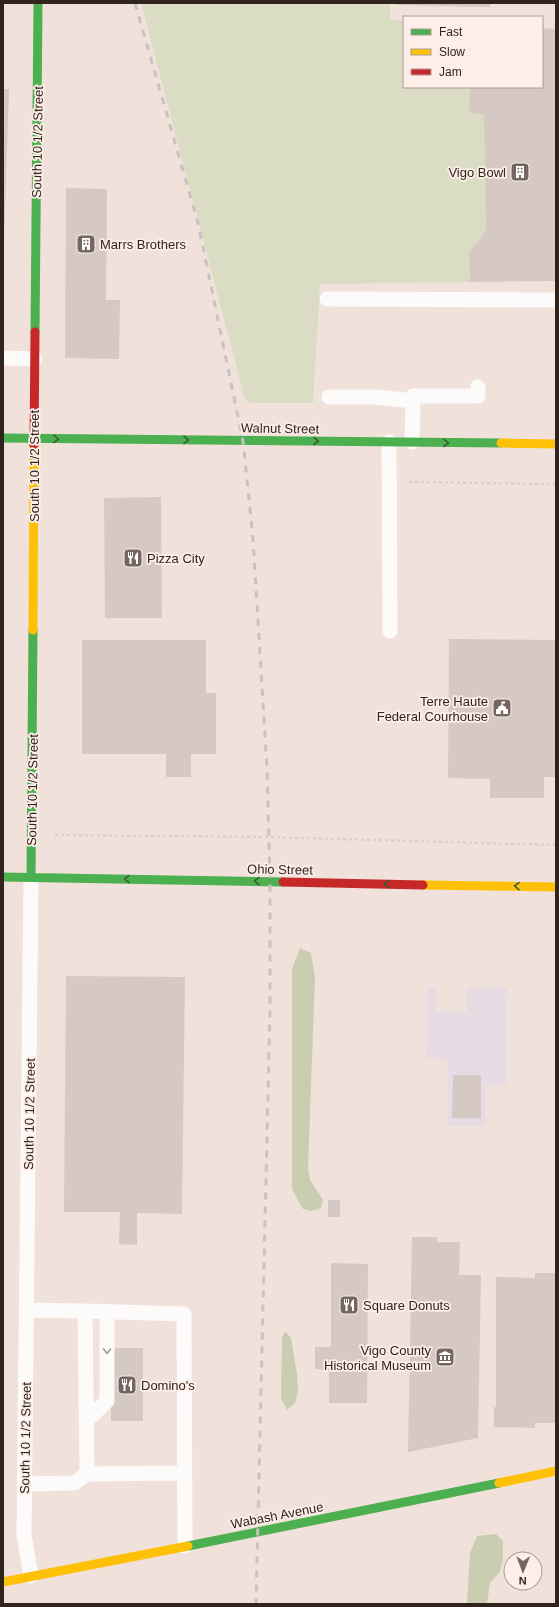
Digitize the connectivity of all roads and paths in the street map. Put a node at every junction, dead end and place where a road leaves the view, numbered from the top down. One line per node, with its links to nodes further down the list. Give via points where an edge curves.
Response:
1 (38, 3): 5 (street, South 10 1/2 Street)
2 (327, 299): 3 (lane)
3 (556, 300)
4 (3, 358): 5 (lane)
5 (35, 359): 10 (street, South 10 1/2 Street)
6 (478, 387): 7 (lane, via 478,396)
7 (413, 396)
8 (329, 397): 12 (lane, via 376,397 413,401)
9 (3, 438): 10 (street, Walnut Street)
10 (35, 439): 11 (street, Walnut Street, one-way to 11); 17 (street, South 10 1/2 Street)
11 (389, 442): 12 (street, Walnut Street); 14 (lane)
12 (412, 442): 13 (street, Walnut Street, one-way to 13)
13 (556, 444)
14 (389, 481): 15 (path); 16 (lane)
15 (556, 484)
16 (390, 631)
17 (32, 834): 18 (path); 20 (street, South 10 1/2 Street)
18 (556, 845)
19 (3, 877): 20 (street, Ohio Street)
20 (31, 877): 21 (street, Ohio Street, one-way to 20); 22 (lane, South 10 1/2 Street)
21 (556, 887)
22 (26, 1310): 23 (lane); 29 (lane, South 10 1/2 Street)
23 (85, 1311): 24 (lane); 25 (lane)
24 (108, 1312): 25 (lane, one-way to 25, via 107,1401); 28 (lane, via 184,1314)
25 (86, 1421): 27 (lane)
26 (556, 1471): 30 (street, Wabash Avenue)
27 (87, 1474): 28 (lane); 29 (lane, via 74,1483)
28 (183, 1474): 30 (lane)
29 (24, 1484): 31 (lane, South 10 1/2 Street, via 24,1535)
30 (184, 1546): 31 (street, Wabash Avenue)
31 (31, 1576): 32 (street, Wabash Avenue)
32 (3, 1582)

